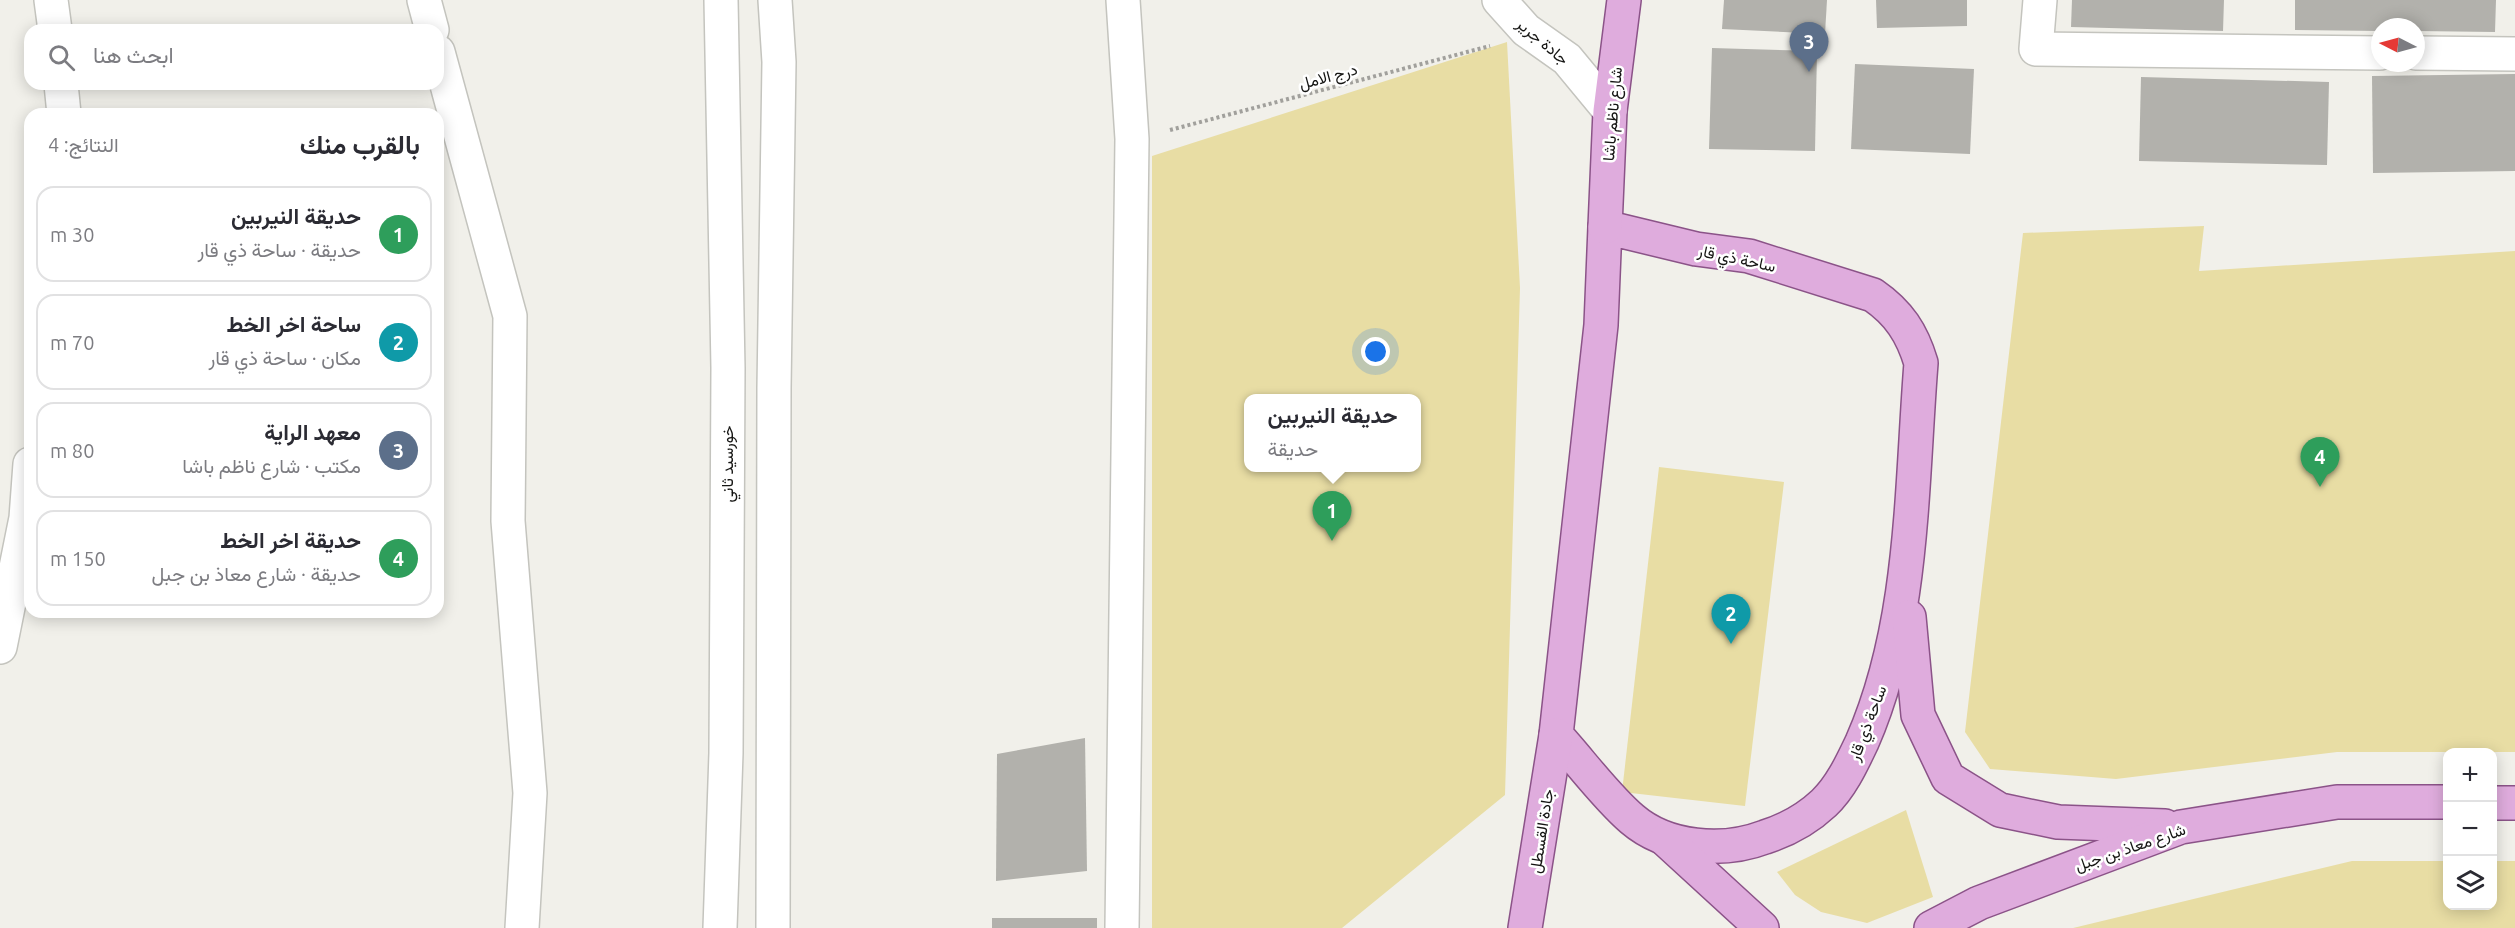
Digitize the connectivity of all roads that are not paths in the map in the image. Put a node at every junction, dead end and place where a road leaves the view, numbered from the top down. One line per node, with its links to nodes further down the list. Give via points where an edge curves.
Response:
1 (51, 0): 9 (street)
2 (424, 0): 10 (street)
3 (721, 0): 28 (street, خورسيد ثاني, via 728,368)
4 (774, 0): 30 (street, via 779,62)
5 (1123, 0): 31 (street, via 1132,139)
6 (1499, 0): 17 (street, جادة جرير, via 1526,30 1567,59)
7 (1624, 0): 17 (main road, شارع ناظم باشا)
8 (2040, 0): 11 (street, via 2037,48)
9 (54, 24)
10 (430, 24)
11 (2371, 52)
12 (2425, 53): 13 (street)
13 (2515, 54)
14 (444, 74): 29 (street, via 510,316 508,521 530,793)
15 (62, 90): 16 (street)
16 (63, 108)
17 (1610, 111): 18 (main road, شارع ناظم باشا)
18 (1605, 227): 20 (main road, ساحة ذي قار, via 1696,249 1749,256 1873,295 1902,320 1915,340 1922,363); 22 (main road, via 1601,325)
19 (24, 528): 21 (street)
20 (1905, 576): 26 (main road, via 1918,715 1948,778 2000,810 2058,822); 27 (main road, ساحة ذي قار, via 1897,626 1870,722 1850,767 1824,802 1790,829 1749,843 1705,846)
21 (0, 647)
22 (1556, 735): 27 (main road, ساحة ذي قار, via 1632,820); 32 (main road, جادة القسطل)
23 (2443, 802): 26 (main road, شارع معاذ بن جبل, via 2337,802)
24 (2497, 803): 25 (main road)
25 (2515, 803)
26 (2181, 827): 34 (main road, شارع معاذ بن جبل, via 1979,903)
27 (1666, 840): 33 (main road)
28 (718, 921)
29 (522, 928)
30 (773, 928)
31 (1122, 928)
32 (1525, 928)
33 (1762, 928)
34 (1931, 928)

